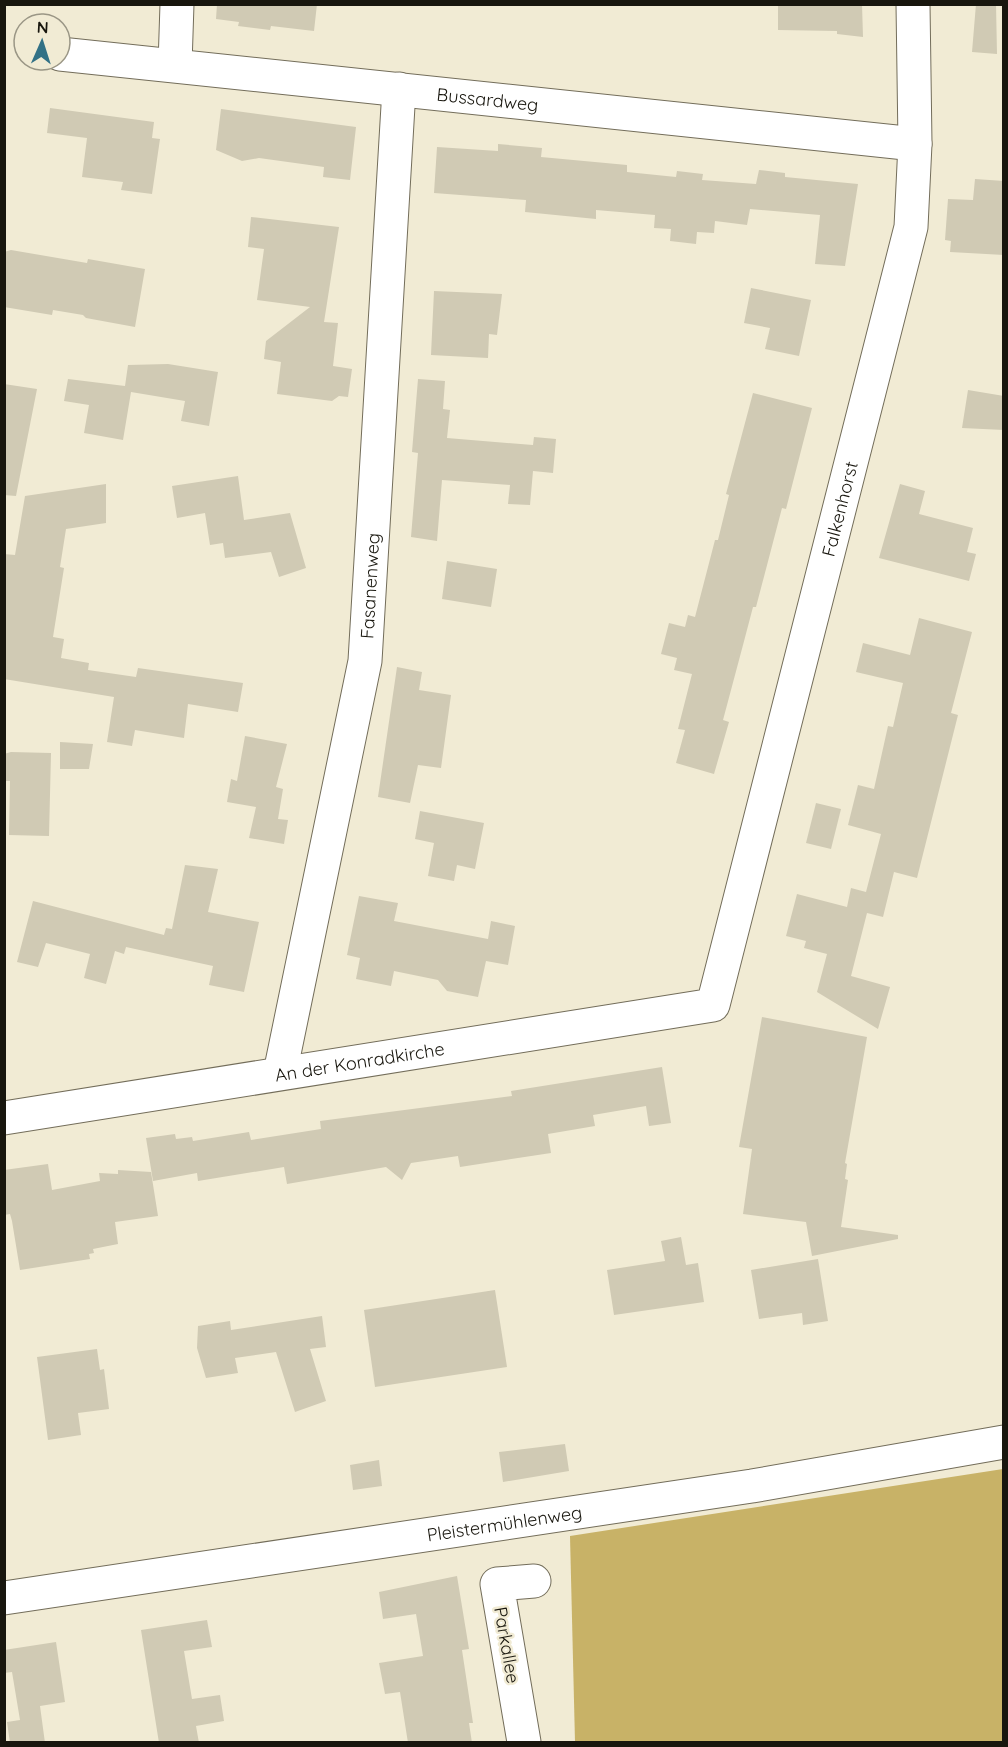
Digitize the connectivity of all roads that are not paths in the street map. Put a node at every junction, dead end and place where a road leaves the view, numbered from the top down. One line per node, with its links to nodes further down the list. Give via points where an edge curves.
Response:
1 (177, 4): 4 (street)
2 (913, 4): 6 (street, Falkenhorst)
3 (72, 55): 4 (street, Bussardweg)
4 (174, 65): 5 (street, Bussardweg)
5 (399, 89): 6 (street, Bussardweg); 8 (street, Fasanenweg, via 365,660)
6 (915, 144): 7 (street, Falkenhorst, via 910,227)
7 (713, 1005): 8 (street, An der Konradkirche)
8 (280, 1073): 9 (street, An der Konradkirche)
9 (4, 1118)
10 (1004, 1443): 12 (street, Pleistermühlenweg, via 752,1486)
11 (534, 1581): 13 (street, Parkallee, via 497,1584)
12 (4, 1598)
13 (524, 1743)

